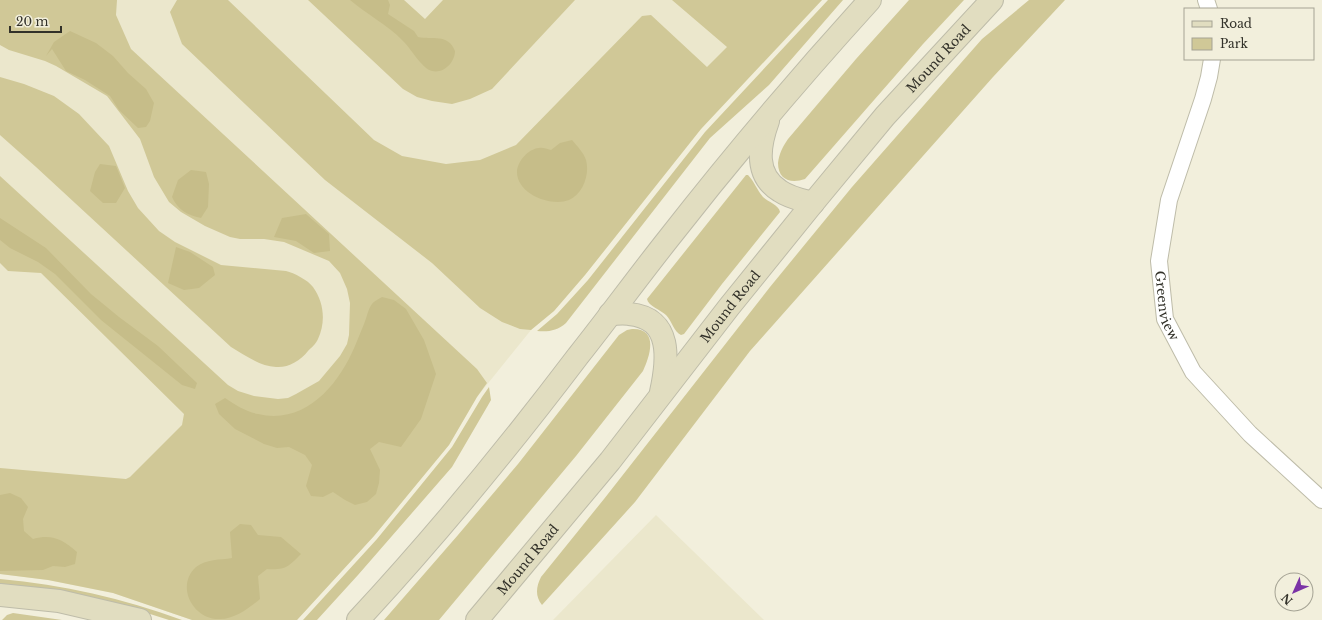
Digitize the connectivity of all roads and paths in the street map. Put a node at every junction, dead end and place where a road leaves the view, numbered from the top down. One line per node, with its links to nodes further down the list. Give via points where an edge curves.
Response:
1 (870, 0): 4 (main road)
2 (992, 0): 5 (main road, Mound Road, via 891,110)
3 (1212, 60): 8 (street, Greenview, via 1203,99 1169,200 1159,261 1165,319 1193,372 1250,434)
4 (770, 114): 5 (main road, via 760,151 765,175 771,185 781,192); 6 (main road)
5 (813, 203): 7 (main road, Mound Road)
6 (610, 314): 7 (main road, via 637,315 651,321 658,328 664,338 666,351 666,371); 11 (main road, via 496,460)
7 (660, 397): 12 (main road, Mound Road)
8 (1322, 500)
9 (6, 599): 10 (main road, via 59,601)
10 (140, 620)
11 (358, 620)
12 (477, 620)

